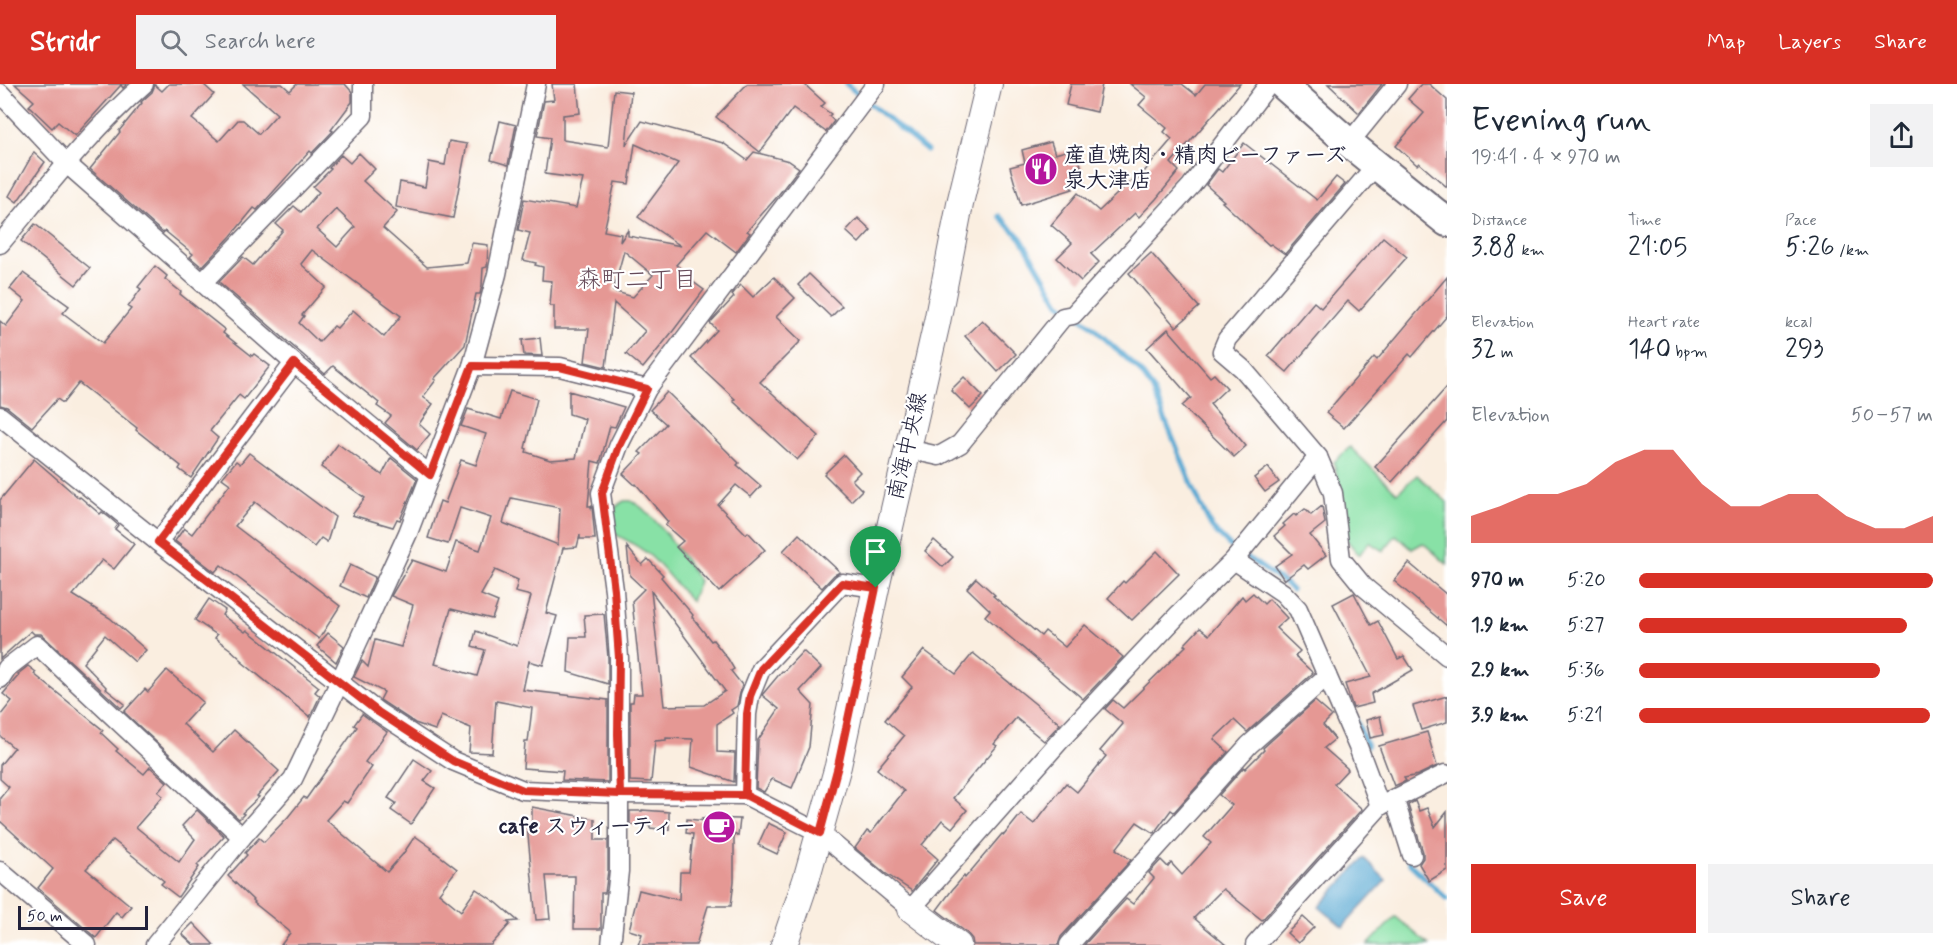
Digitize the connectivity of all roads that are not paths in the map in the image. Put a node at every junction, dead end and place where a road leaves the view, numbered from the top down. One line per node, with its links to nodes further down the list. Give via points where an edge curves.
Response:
1 (144, 84): 11 (street)
2 (363, 84): 15 (street, via 363,116)
3 (536, 84): 17 (street, via 496,274)
4 (876, 84): 18 (street)
5 (988, 84): 20 (street, 南海中央線)
6 (1269, 84): 20 (street, via 1191,186 1076,312 1063,317 960,444 939,456)
7 (1282, 84): 10 (main road)
8 (1397, 84): 10 (street)
9 (0, 93): 11 (street)
10 (1349, 143): 12 (main road)
11 (67, 164): 14 (street); 15 (street)
12 (1377, 164): 13 (main road); 21 (street, via 1227,339 1222,351 1243,369)
13 (1447, 222)
14 (0, 244)
15 (203, 282): 16 (street)
16 (294, 363): 22 (street); 23 (street)
17 (472, 366): 18 (street, via 560,367); 22 (street)
18 (647, 389): 31 (street, via 619,446 602,493 619,658)
19 (0, 416): 23 (street)
20 (907, 449): 25 (street, 南海中央線)
21 (1318, 457): 24 (street); 26 (street, via 1333,493 1341,559 1363,586)
22 (430, 475): 29 (street, via 408,533)
23 (158, 542): 29 (street)
24 (1238, 556): 28 (street, via 1298,609); 38 (street, via 1065,735)
25 (876, 588): 32 (street, via 842,583 761,669 747,714); 34 (street, 南海中央線)
26 (1447, 656)
27 (2, 670): 35 (street, via 36,645)
28 (1327, 676): 33 (street, via 1358,747); 44 (street, via 1249,745)
29 (340, 681): 31 (street, via 378,712 453,761 523,790); 35 (street, via 292,780)
30 (1445, 774): 33 (street)
31 (620, 794): 32 (street); 41 (street, via 619,871)
32 (745, 795): 34 (street)
33 (1388, 802): 36 (street); 45 (street)
34 (820, 833): 38 (street); 42 (street, 南海中央線)
35 (242, 837): 40 (street)
36 (1412, 855)
37 (0, 871): 39 (street)
38 (911, 909): 43 (street)
39 (87, 945)
40 (155, 945)
41 (611, 945)
42 (784, 945)
43 (958, 945)
44 (1069, 945)
45 (1255, 945)

